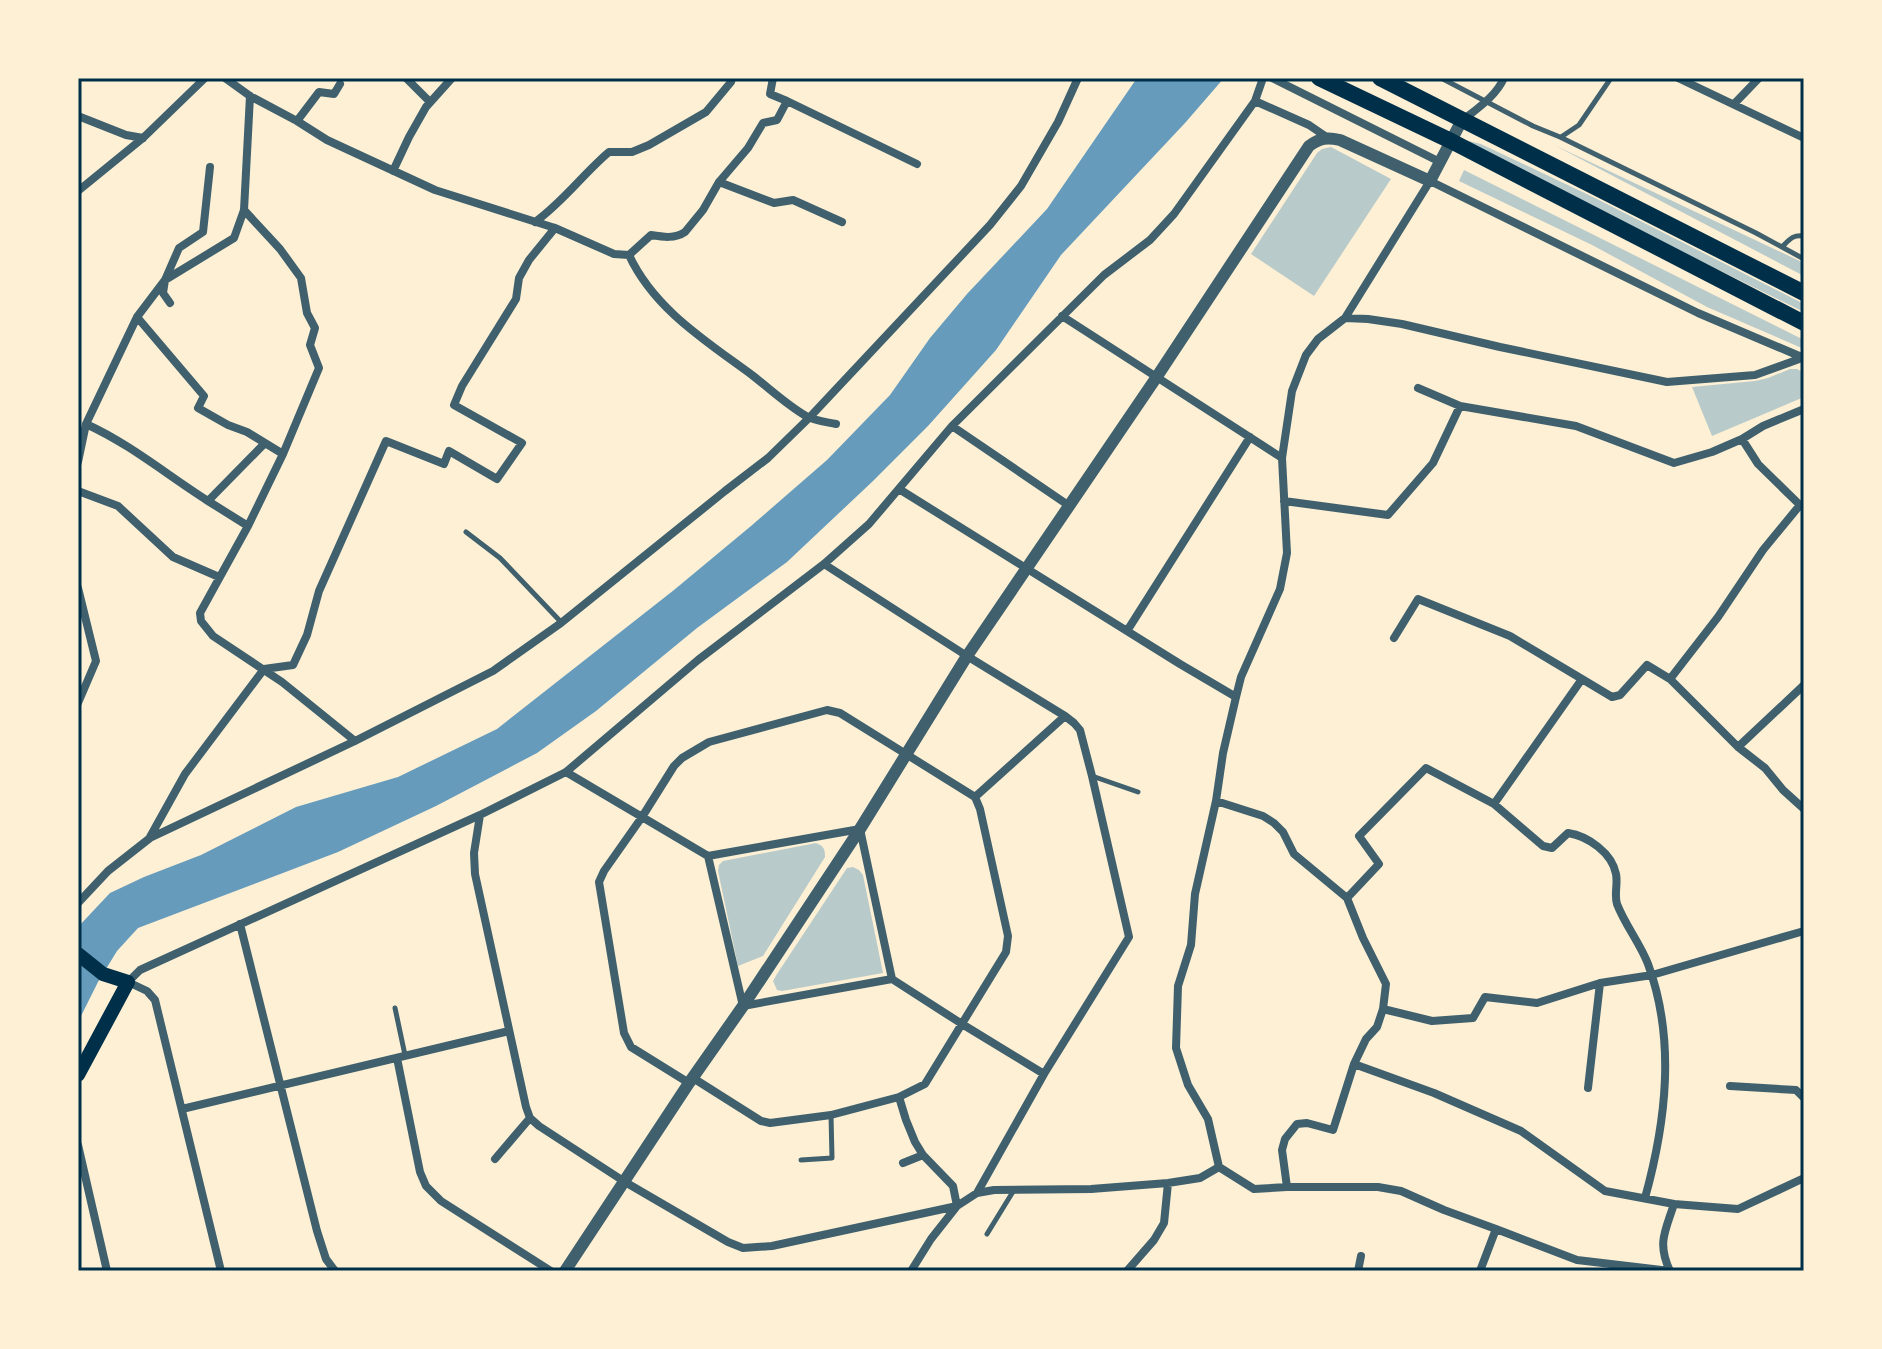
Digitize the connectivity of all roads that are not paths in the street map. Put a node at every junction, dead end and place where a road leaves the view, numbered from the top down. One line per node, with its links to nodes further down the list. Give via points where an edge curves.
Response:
1 (205, 78): 28 (street)
2 (225, 78): 18 (street)
3 (406, 78): 21 (street)
4 (452, 78): 21 (street)
5 (732, 78): 40 (street, via 706,112 649,145 609,152)
6 (773, 78): 19 (street, via 770,94)
7 (1078, 78): 59 (street, via 1021,186)
8 (1263, 78): 20 (street)
9 (1272, 78): 32 (street)
10 (1319, 78): 31 (highway)
11 (1380, 78): 25 (highway)
12 (1441, 78): 22 (lane)
13 (1504, 78): 22 (street)
14 (1611, 78): 27 (lane, via 1579,125)
15 (1678, 78): 23 (street)
16 (1759, 78): 23 (street)
17 (340, 84): 26 (street, via 334,94 319,92)
18 (250, 96): 26 (street); 39 (street)
19 (787, 101): 33 (street); 37 (street, via 777,120 763,123)
20 (1255, 101): 29 (street); 50 (street, via 1174,214)
21 (430, 102): 35 (street)
22 (1485, 102): 25 (street); 27 (lane)
23 (1734, 104): 30 (street)
24 (78, 116): 28 (street)
25 (1462, 120): 31 (street); 48 (highway)
26 (297, 121): 35 (street)
27 (1560, 137): 44 (lane)
28 (143, 138): 38 (street)
29 (1328, 138): 36 (street); 55 (street, via 1318,139 1301,157)
30 (1804, 138)
31 (1451, 141): 32 (street); 53 (highway)
32 (1440, 162): 36 (street)
33 (917, 164)
34 (210, 167): 47 (street, via 203,232 179,248)
35 (393, 171): 40 (street)
36 (1430, 181): 52 (street); 54 (street, via 1698,313)
37 (719, 182): 41 (street, via 774,203 793,200); 45 (street, via 683,235 651,235)
38 (78, 191)
39 (244, 210): 47 (street, via 234,238); 66 (street, via 301,278 315,328 310,345 319,368)
40 (535, 222): 42 (street)
41 (842, 222)
42 (555, 228): 45 (street, via 614,254); 87 (street, via 529,260 516,299 454,405 522,443 497,479 449,451 444,464 386,441 319,591 293,665)
43 (1804, 236): 44 (lane, via 1791,237)
44 (1782, 247): 46 (lane)
45 (629, 255): 59 (street, via 669,312)
46 (1804, 259)
47 (165, 280): 49 (street, via 163,293); 51 (street)
48 (1804, 293)
49 (170, 303)
50 (1062, 316): 55 (street); 62 (street)
51 (137, 317): 60 (street); 65 (street, via 204,396 198,408)
52 (1345, 318): 54 (street, via 1402,324 1667,382 1755,375); 67 (street, via 1306,355 1292,391)
53 (1804, 323)
54 (1804, 358)
55 (1156, 378): 63 (street); 73 (street)
56 (1418, 388): 57 (street)
57 (1460, 406): 64 (street, via 1576,426 1674,463); 72 (street, via 1433,463 1388,515)
58 (1804, 409): 64 (street)
59 (809, 418): 61 (street); 82 (street, via 768,458)
60 (86, 424): 68 (street); 71 (street)
61 (836, 424)
62 (952, 426): 69 (street); 73 (street)
63 (1250, 437): 67 (street); 84 (street)
64 (1742, 439): 74 (street, via 1758,464)
65 (265, 443): 66 (street); 71 (street)
66 (283, 454): 75 (street)
67 (1282, 458): 72 (street)
68 (78, 462)
69 (899, 489): 77 (street); 78 (street)
70 (78, 491): 79 (street, via 118,506 173,557)
71 (208, 501): 75 (street)
72 (1284, 501): 91 (street, via 1287,553 1280,589)
73 (1068, 505): 78 (street)
74 (1802, 507): 89 (street, via 1763,550)
75 (248, 526): 79 (street)
76 (466, 532): 82 (lane, via 500,558)
77 (824, 564): 86 (street); 97 (street, via 698,660)
78 (1025, 569): 84 (street); 86 (street)
79 (219, 577): 87 (street, via 201,621 213,636)
80 (78, 588): 81 (street)
81 (86, 622): 83 (street); 92 (street, via 96,661)
82 (561, 623): 94 (street, via 493,671)
83 (78, 628)
84 (1127, 631): 91 (street)
85 (1394, 638): 88 (street, via 1418,599 1510,636)
86 (967, 656): 93 (street); 96 (street)
87 (264, 669): 94 (street); 107 (street, via 185,774)
88 (1582, 679): 89 (street, via 1612,697 1647,665); 102 (street)
89 (1670, 679): 95 (street)
90 (1804, 685): 95 (street)
91 (1236, 697): 101 (street)
92 (78, 703)
93 (1065, 716): 98 (street, via 1080,730); 100 (street)
94 (355, 741): 107 (street)
95 (1738, 747): 103 (street)
96 (905, 754): 100 (street); 105 (street, via 827,710 709,742 674,766); 106 (street)
97 (566, 772): 104 (street); 105 (street)
98 (1092, 776): 99 (lane); 125 (street, via 1129,937)
99 (1138, 792)
100 (975, 797): 121 (street, via 1008,936 1006,952)
101 (1216, 801): 109 (street, via 1274,823 1294,854); 141 (street, via 1195,894 1191,945 1178,986 1176,1048 1188,1085 1208,1119)
102 (1494, 804): 109 (street, via 1426,768 1359,836 1379,864); 114 (street, via 1543,846 1552,848 1568,833 1603,851 1617,876 1616,902)
103 (1804, 809)
104 (480, 815): 111 (street); 122 (street, via 475,874)
105 (642, 817): 108 (street); 127 (street, via 599,882 621,1019 631,1047)
106 (860, 829): 108 (street); 115 (street); 118 (street)
107 (150, 838): 110 (street)
108 (708, 856): 118 (street)
109 (1347, 898): 120 (street, via 1386,984)
110 (78, 903)
111 (240, 924): 116 (street, via 140,970); 128 (street)
112 (1804, 931): 114 (street)
113 (78, 954): 116 (main road, via 103,974)
114 (1652, 975): 117 (street); 148 (street, via 1665,1031 1664,1097)
115 (892, 979): 118 (street); 121 (street)
116 (128, 982): 126 (main road); 133 (street, via 155,1000)
117 (1600, 983): 120 (street, via 1537,1003 1485,997 1473,1018 1432,1021); 130 (street)
118 (743, 1006): 127 (street)
119 (395, 1008): 123 (lane)
120 (1383, 1009): 124 (street)
121 (962, 1024): 125 (street); 131 (street, via 925,1084)
122 (509, 1031): 123 (street); 135 (street)
123 (402, 1057): 128 (street); 157 (street, via 426,1186)
124 (1354, 1064): 145 (street, via 1333,1130 1297,1124 1285,1139); 148 (street, via 1521,1131 1605,1191)
125 (1044, 1074): 147 (street)
126 (78, 1075)
127 (691, 1080): 134 (street, via 761,1121); 143 (street)
128 (281, 1085): 133 (street); 156 (street, via 317,1231)
129 (1730, 1086): 132 (street, via 1796,1090)
130 (1588, 1088)
131 (899, 1097): 134 (street); 137 (street)
132 (1804, 1098)
133 (182, 1109): 155 (street)
134 (831, 1115): 139 (lane, via 832,1158)
135 (530, 1118): 138 (street); 143 (street)
136 (78, 1145): 154 (street)
137 (923, 1155): 140 (street); 150 (street, via 953,1186)
138 (495, 1159)
139 (801, 1160)
140 (903, 1163)
141 (1219, 1167): 144 (street, via 1200,1178); 145 (street, via 1254,1189)
142 (1804, 1178): 149 (street, via 1738,1209)
143 (625, 1182): 150 (street, via 743,1248); 158 (street)
144 (1168, 1183): 146 (street); 160 (street, via 1164,1223)
145 (1287, 1187): 151 (street, via 1401,1191)
146 (1015, 1190): 147 (street); 152 (lane)
147 (977, 1193): 150 (street)
148 (1645, 1198): 149 (street)
149 (1674, 1204): 163 (street, via 1662,1241)
150 (957, 1206): 159 (street)
151 (1496, 1229): 162 (street); 163 (street, via 1577,1260)
152 (987, 1234)
153 (1361, 1256): 161 (street)
154 (107, 1271)
155 (221, 1271)
156 (335, 1271)
157 (551, 1271)
158 (565, 1271)
159 (911, 1271)
160 (1127, 1271)
161 (1358, 1271)
162 (1480, 1271)
163 (1670, 1271)

